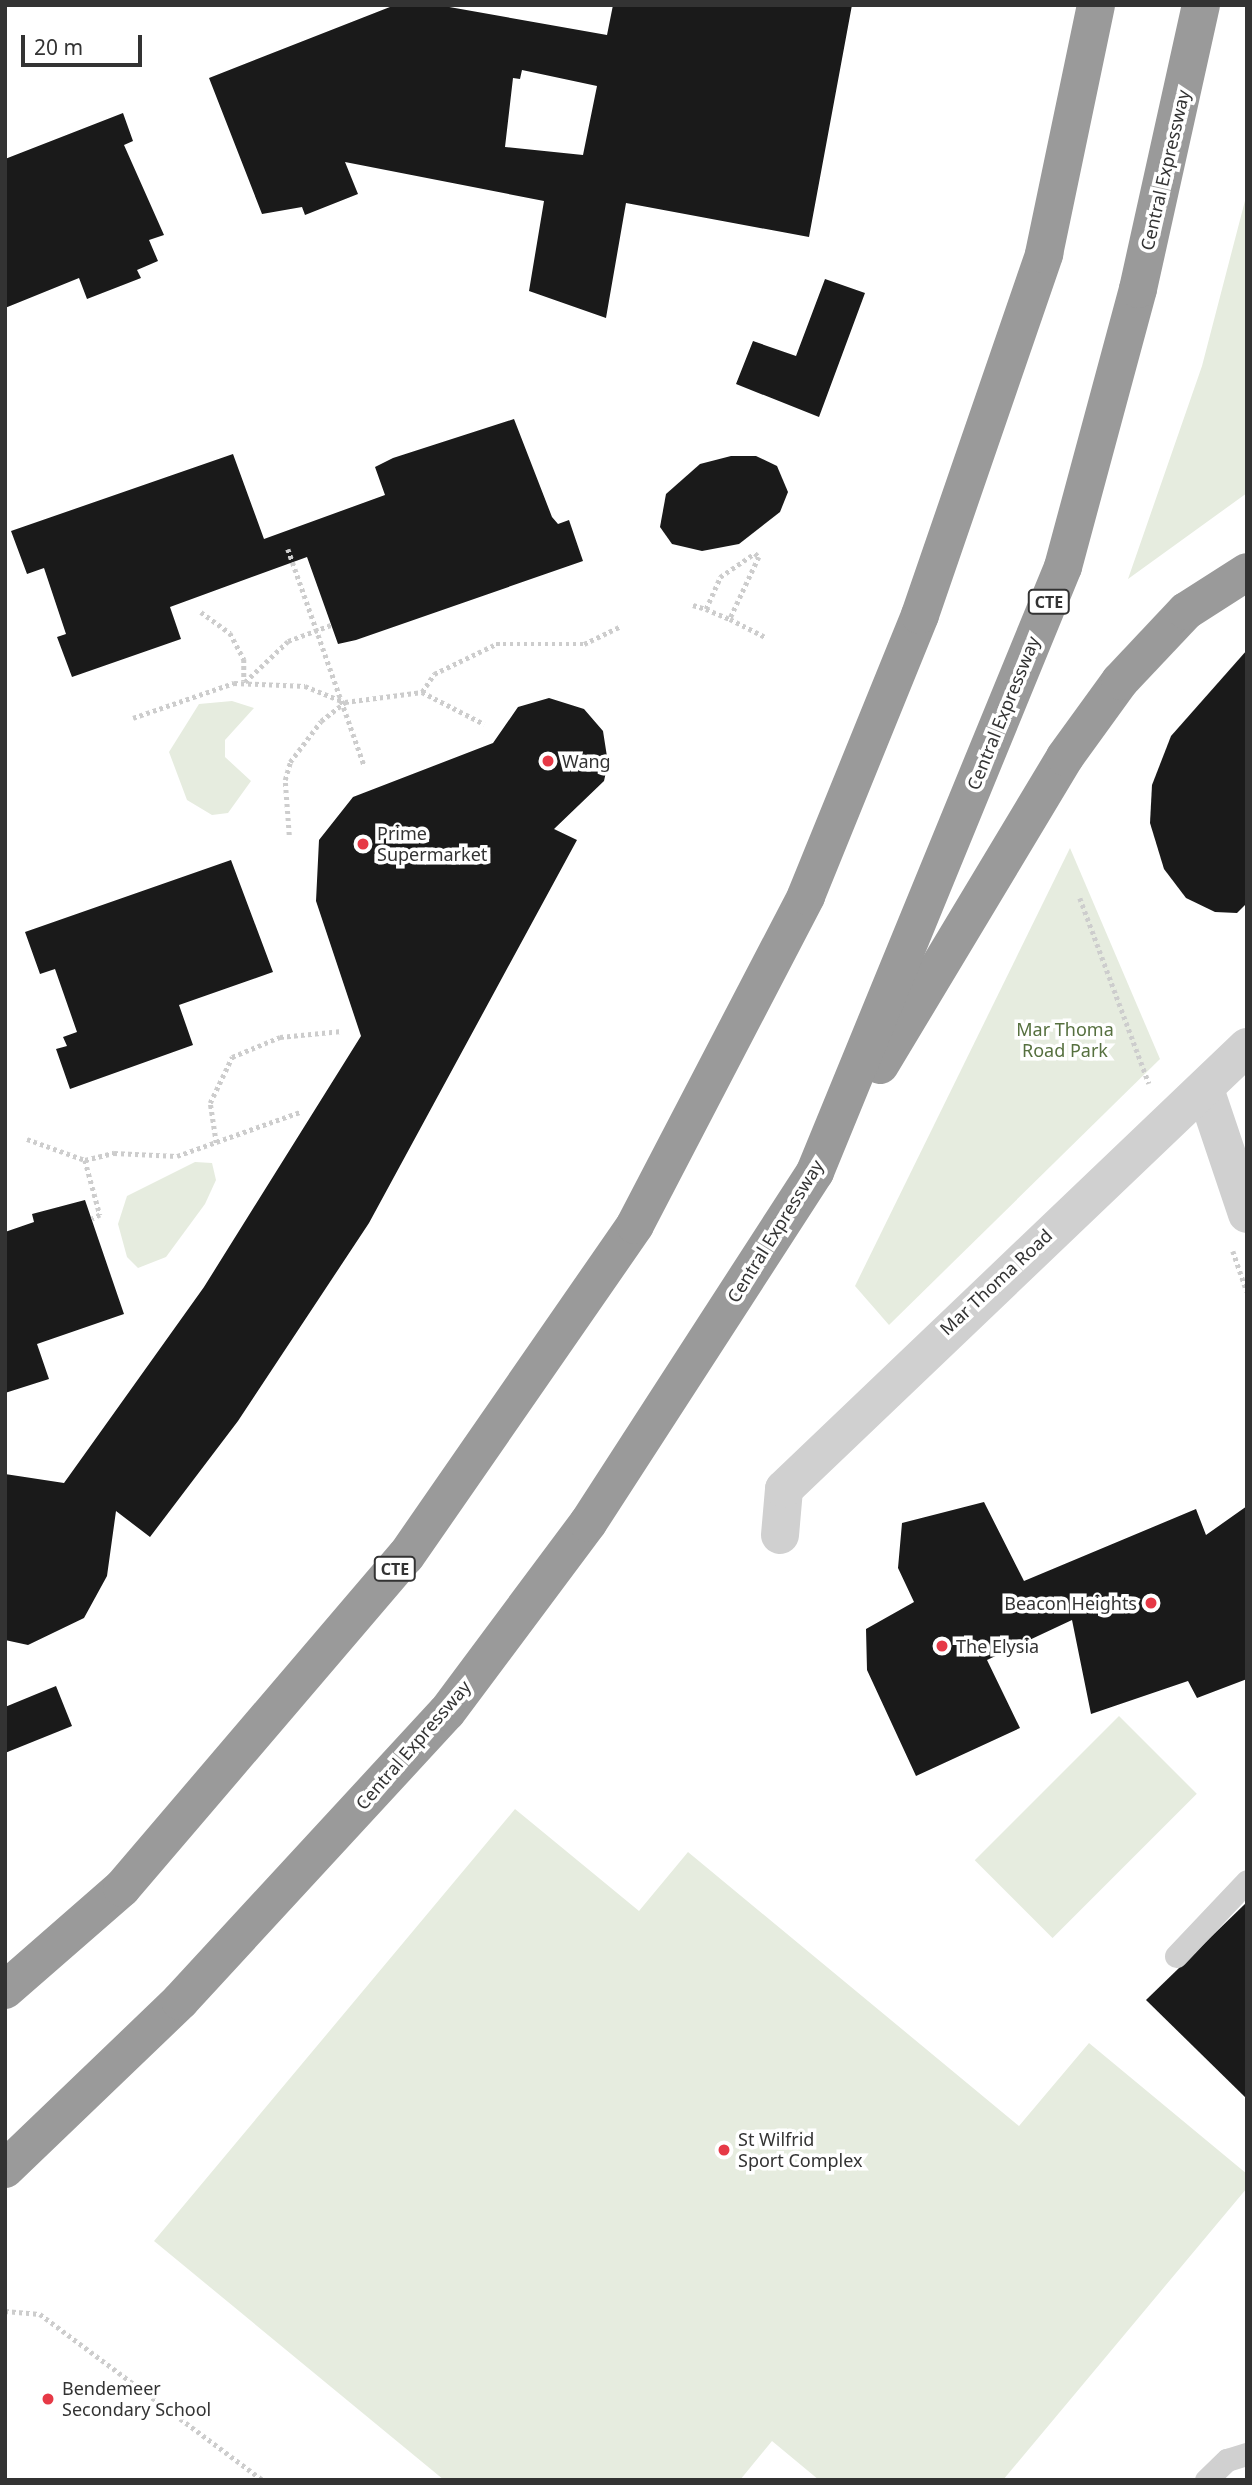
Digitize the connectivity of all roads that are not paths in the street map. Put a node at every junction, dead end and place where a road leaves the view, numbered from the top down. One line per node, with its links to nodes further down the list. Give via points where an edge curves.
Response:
1 (1096, 5): 11 (highway, CTE, via 1044,254 920,615 806,896 635,1225 406,1556 122,1888)
2 (1201, 5): 6 (highway, Central Expressway / CTE, via 1138,289 1063,566)
3 (1247, 572): 6 (highway, via 1186,611 1120,681 1073,746)
4 (1247, 1047): 5 (street, Mar Thoma Road)
5 (1205, 1090): 7 (street); 8 (street, Mar Thoma Road, via 922,1350 784,1489)
6 (815, 1172): 12 (highway, Central Expressway / CTE, via 587,1523 447,1712 180,2001)
7 (1247, 1214)
8 (780, 1535)
9 (1247, 1881): 10 (lane)
10 (1176, 1956)
11 (5, 1990)
12 (5, 2169)
13 (1247, 2454): 14 (lane, via 1227,2460)
14 (1206, 2480)

